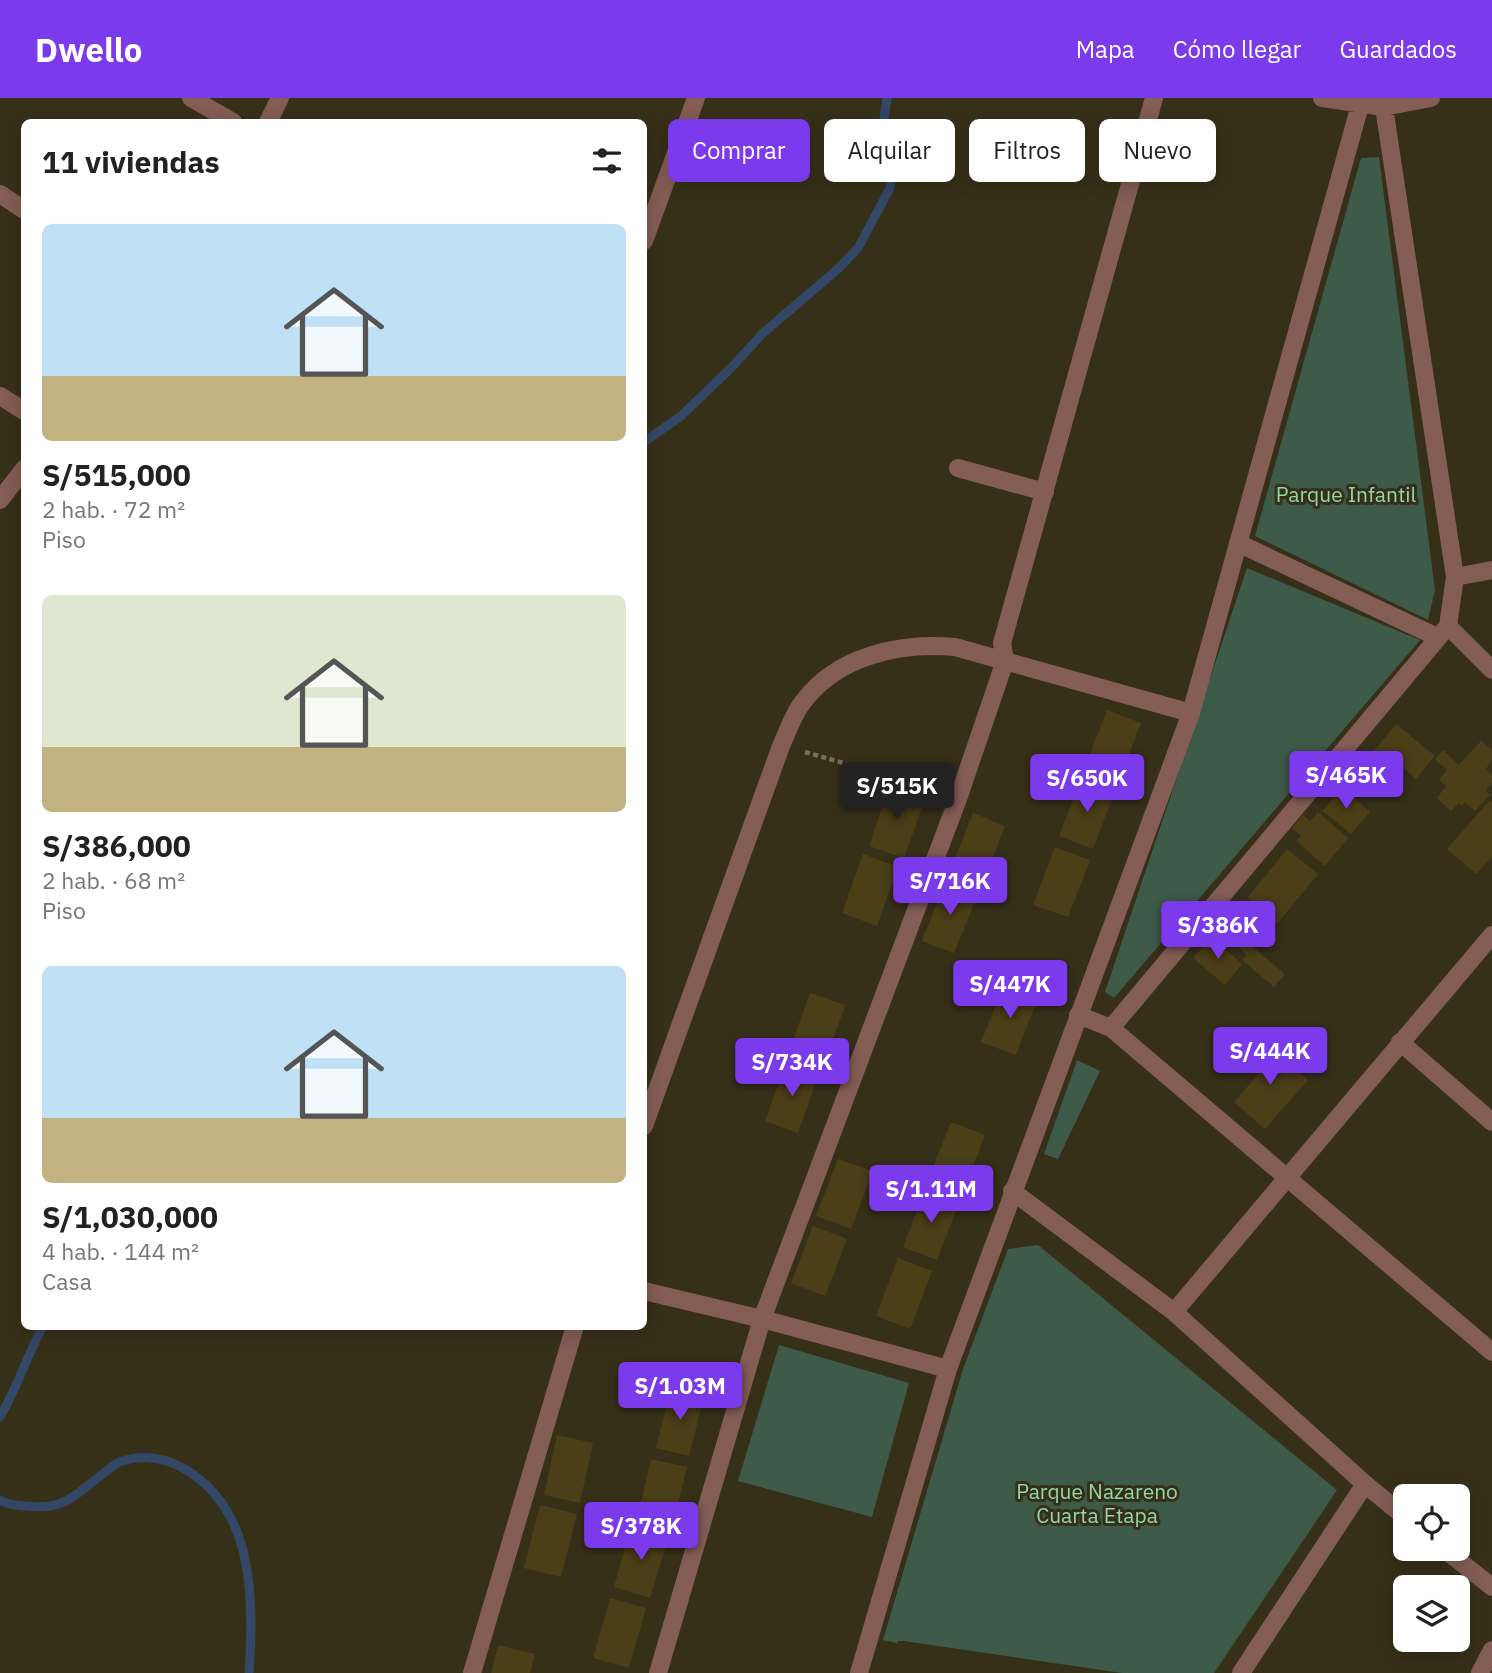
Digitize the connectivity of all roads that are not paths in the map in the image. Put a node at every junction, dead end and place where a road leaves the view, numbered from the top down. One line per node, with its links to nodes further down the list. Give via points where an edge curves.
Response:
1 (191, 98): 9 (street)
2 (280, 98): 10 (street)
3 (696, 98): 13 (street)
4 (1154, 98): 18 (street)
5 (1322, 98): 7 (street)
6 (1431, 98): 8 (street)
7 (1361, 102): 8 (street); 20 (street)
8 (1384, 107): 22 (street)
9 (228, 119)
10 (270, 119)
11 (0, 194): 12 (street)
12 (21, 207)
13 (647, 233)
14 (0, 396): 15 (street)
15 (21, 409)
16 (958, 468): 18 (street)
17 (21, 473): 19 (street)
18 (1045, 492): 24 (street, via 1002,643)
19 (0, 500)
20 (1238, 542): 23 (street); 26 (street)
21 (1492, 570): 22 (street)
22 (1455, 577): 23 (street)
23 (1442, 631): 25 (street); 29 (street)
24 (1004, 661): 26 (street); 31 (street, via 955,647 902,647 850,663 816,685 800,705 781,746); 37 (street, via 959,796)
25 (1492, 670)
26 (1191, 713): 28 (street)
27 (1492, 935): 30 (street)
28 (1078, 1015): 29 (street); 34 (street)
29 (1111, 1028): 33 (street)
30 (1400, 1042): 32 (street); 33 (street)
31 (647, 1118)
32 (1492, 1122)
33 (1288, 1177): 36 (street); 39 (street)
34 (1012, 1191): 36 (street); 40 (street)
35 (647, 1292): 37 (street)
36 (1174, 1312): 41 (street)
37 (762, 1319): 40 (street); 47 (street)
38 (574, 1330): 46 (street)
39 (1492, 1352)
40 (948, 1369): 48 (street)
41 (1365, 1485): 42 (street); 49 (street)
42 (1393, 1507)
43 (1459, 1561): 44 (street)
44 (1492, 1587)
45 (1492, 1650): 50 (street)
46 (472, 1673)
47 (658, 1673)
48 (859, 1673)
49 (1241, 1673)
50 (1480, 1673)

